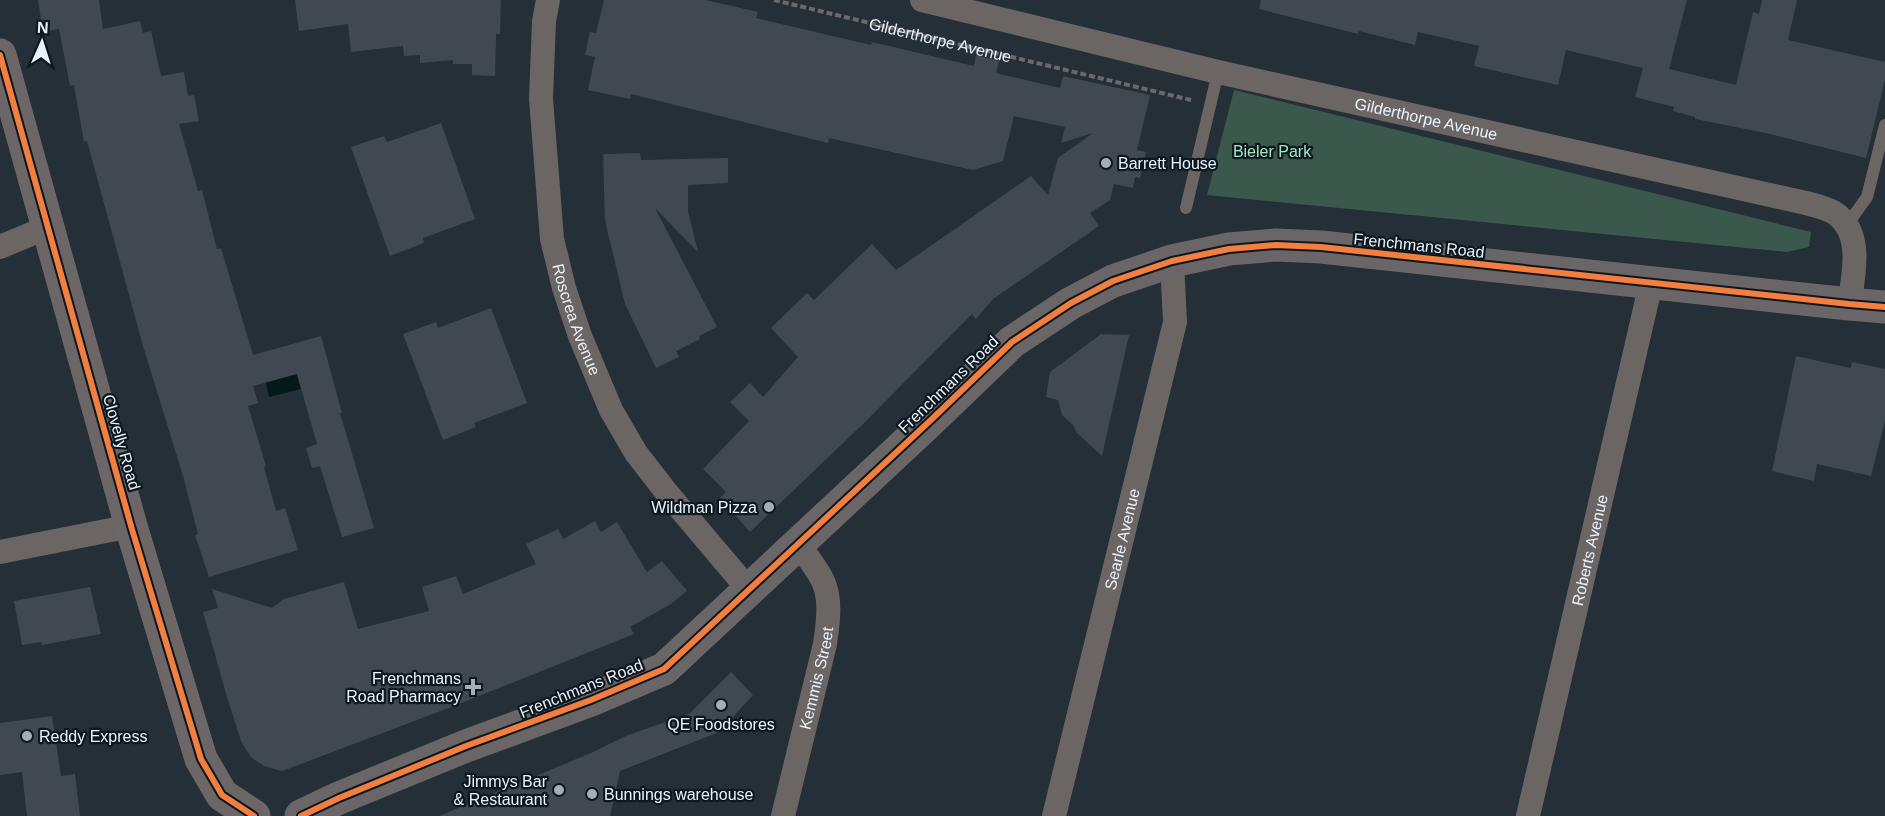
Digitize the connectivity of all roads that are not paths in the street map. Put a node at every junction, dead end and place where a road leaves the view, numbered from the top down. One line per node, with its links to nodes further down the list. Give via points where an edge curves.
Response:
1 (548, 0): 17 (street, Roscrea Avenue, via 542,99 552,239 580,336 611,410 636,453)
2 (922, 0): 4 (street, Gilderthorpe Avenue)
3 (2, 72): 8 (street, Clovelly Road)
4 (1218, 72): 6 (lane); 7 (street, Gilderthorpe Avenue, via 1806,202 1832,212)
5 (1885, 125): 7 (lane, via 1867,197)
6 (1186, 208)
7 (1847, 225): 12 (street, via 1855,261)
8 (48, 228): 9 (street); 14 (street, Clovelly Road)
9 (0, 247)
10 (1172, 261): 11 (main road, Frenchmans Road, via 1228,249 1276,245); 15 (main road, Frenchmans Road, via 1113,281 1012,342); 21 (street, Searle Avenue, via 1176,321)
11 (1651, 283): 12 (main road, Frenchmans Road); 22 (street, Roberts Avenue)
12 (1849, 304): 13 (main road, Frenchmans Road)
13 (1885, 307)
14 (131, 526): 16 (street); 18 (street, Clovelly Road, via 201,759 222,795)
15 (798, 543): 17 (main road, Frenchmans Road); 20 (street, Kemmis Street, via 823,580 828,621)
16 (0, 552)
17 (749, 590): 19 (main road, Frenchmans Road, via 664,669)
18 (254, 816)
19 (301, 816)
20 (783, 816)
21 (1054, 816)
22 (1528, 816)

